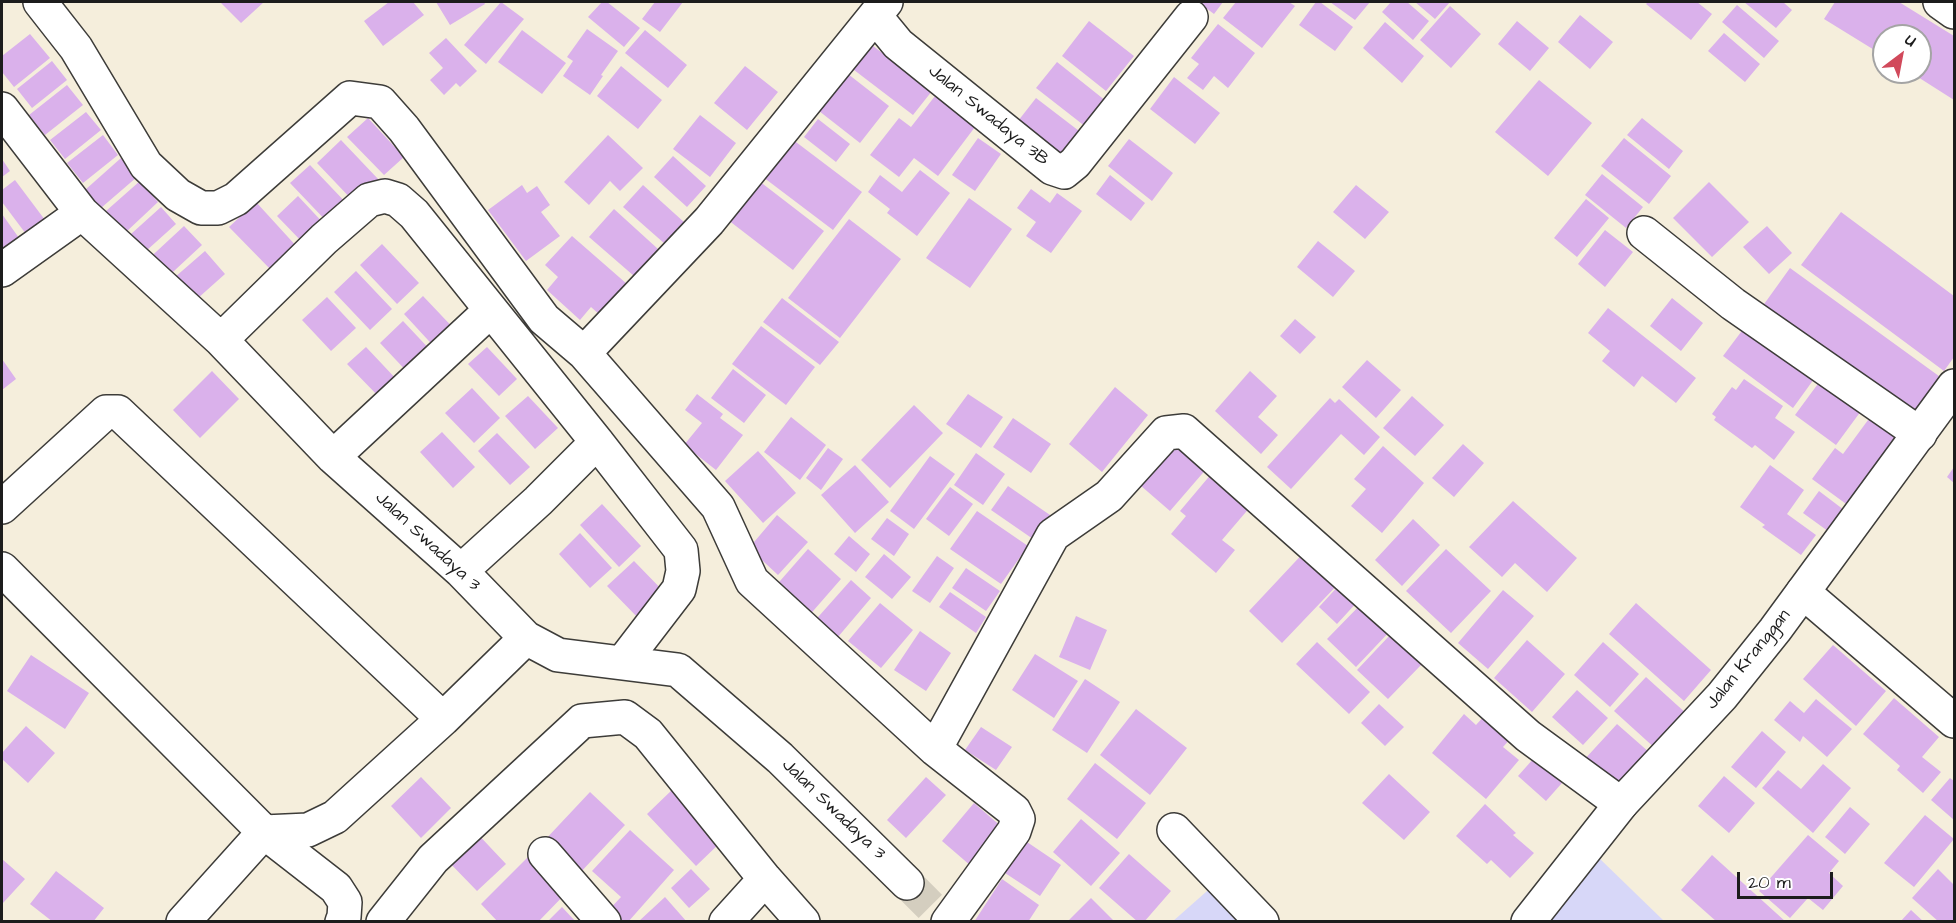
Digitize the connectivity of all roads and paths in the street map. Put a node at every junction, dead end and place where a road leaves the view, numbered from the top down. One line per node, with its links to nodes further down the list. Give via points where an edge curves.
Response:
1 (40, 2): 12 (street, via 76,48 146,165 178,195 201,208 218,208 236,199 350,98 380,102 544,319)
2 (1940, 2): 4 (street)
3 (881, 9): 5 (street, Jalan Swadaya 3B, via 898,44 1052,168 1064,172); 12 (street, via 709,221)
4 (1954, 12)
5 (1191, 17)
6 (2, 109): 7 (street, Jalan Swadaya 3)
7 (82, 213): 9 (street); 11 (street, Jalan Swadaya 3)
8 (1644, 233): 14 (street, via 1733,304)
9 (2, 270)
10 (491, 310): 11 (street, via 414,214 398,200 385,196 369,200 324,239); 15 (street); 16 (street)
11 (220, 340): 16 (street, Jalan Swadaya 3)
12 (584, 352): 25 (street, via 718,507 752,581)
13 (1954, 386): 14 (street, Jalan Kranggan)
14 (1920, 434): 20 (street, Jalan Kranggan)
15 (597, 442): 19 (street); 22 (street, via 681,550 683,559 680,589)
16 (333, 457): 19 (street, Jalan Swadaya 3)
17 (2, 507): 23 (street, via 106,412 118,412)
18 (2, 569): 28 (street)
19 (461, 571): 21 (street, Jalan Swadaya 3)
20 (1803, 592): 24 (street); 26 (street, Jalan Kranggan, via 1722,696)
21 (526, 638): 22 (street, Jalan Swadaya 3, via 558,655); 23 (street)
22 (623, 662): 31 (street, Jalan Swadaya 3, via 678,670 780,758)
23 (443, 719): 28 (street, via 335,817 308,830)
24 (1954, 721)
25 (935, 749): 26 (street, via 1053,535 1109,496 1166,433 1184,431 1528,736); 32 (street, via 1014,811 1018,819 1014,831)
26 (1622, 804): 40 (street, Jalan Kranggan)
27 (1174, 830): 39 (street)
28 (264, 832): 33 (street); 34 (street, via 336,888 345,902)
29 (545, 854): 36 (street)
30 (765, 879): 35 (street, via 648,734 625,717 582,721 433,859); 37 (street); 38 (street)
31 (907, 883)
32 (941, 917)
33 (183, 921)
34 (342, 921)
35 (383, 921)
36 (604, 921)
37 (726, 921)
38 (803, 921)
39 (1262, 921)
40 (1528, 921)

